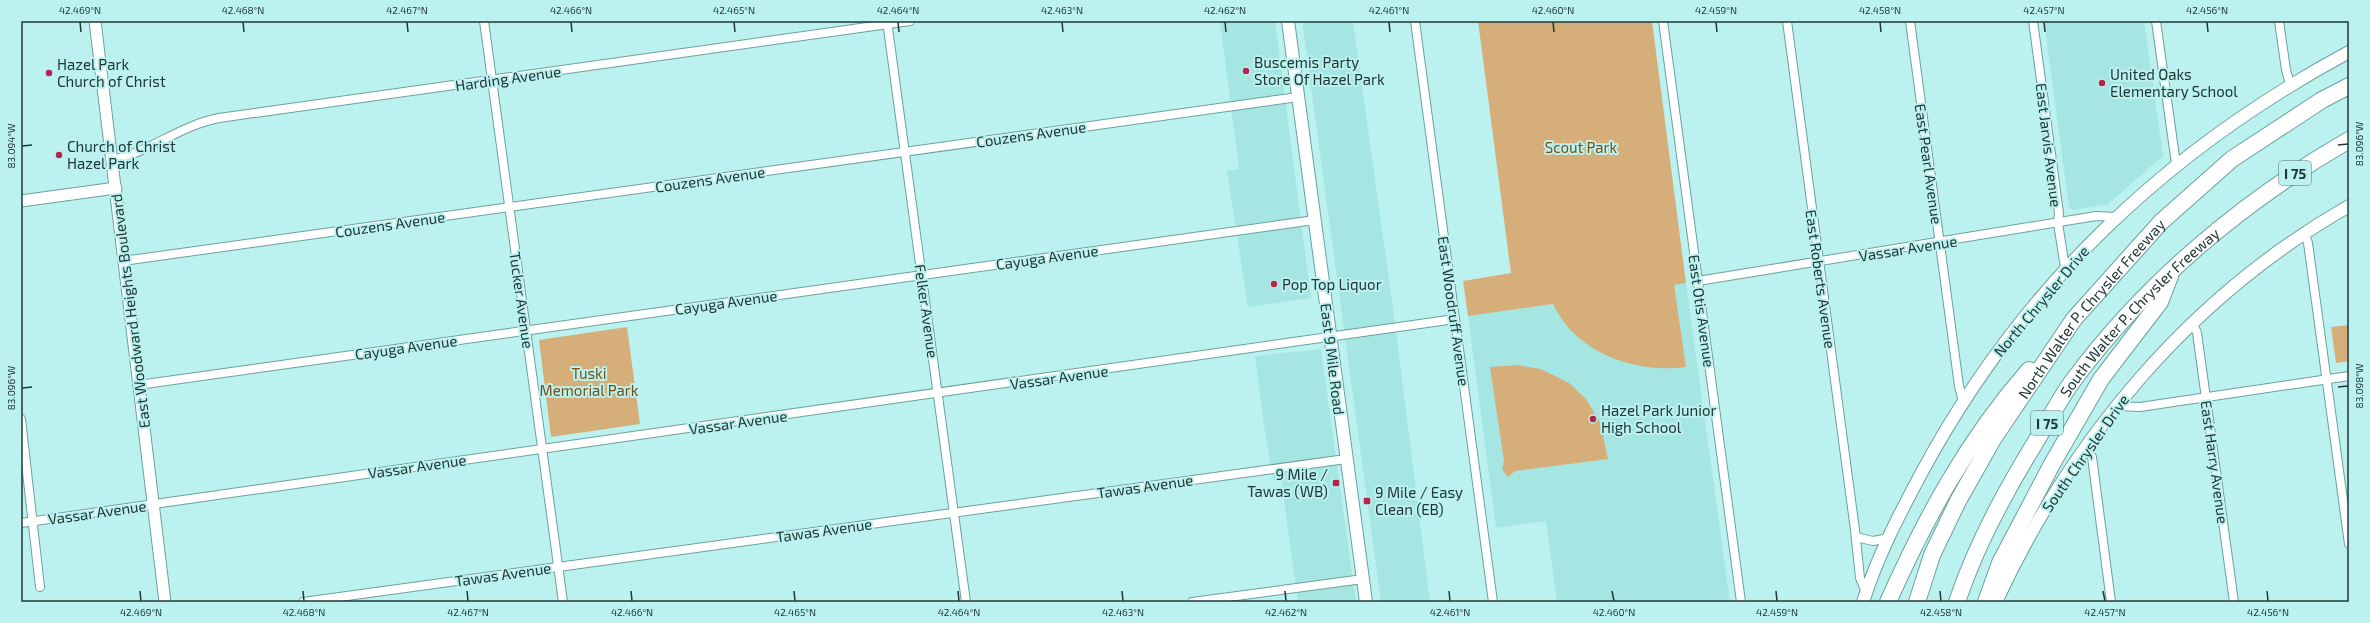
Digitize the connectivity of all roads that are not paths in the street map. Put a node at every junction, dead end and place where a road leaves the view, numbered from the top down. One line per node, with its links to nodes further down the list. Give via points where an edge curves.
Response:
1 (95, 21): 20 (street, East Woodward Heights Boulevard)
2 (484, 21): 14 (street, Tucker Avenue)
3 (910, 21): 12 (street, Harding Avenue)
4 (1288, 21): 17 (main road, East 9 Mile Road)
5 (1415, 21): 37 (street, East Woodruff Avenue)
6 (1663, 21): 36 (street, East Otis Avenue)
7 (1787, 21): 32 (street, East Roberts Avenue)
8 (1910, 21): 30 (street, East Pearl Avenue)
9 (2033, 21): 28 (street, East Jarvis Avenue)
10 (2156, 21): 21 (street)
11 (2279, 21): 15 (street)
12 (887, 23): 14 (street, Harding Avenue); 19 (street, Felker Avenue)
13 (2349, 52): 15 (main road, North Chrysler Drive)
14 (492, 80): 20 (street, Harding Avenue, via 211,119 176,132 128,156); 25 (street, Tucker Avenue)
15 (2290, 84): 21 (main road, North Chrysler Drive)
16 (2349, 86): 38 (highway, North Walter P. Chrysler Freeway / I 75, via 2322,100 2232,159 2161,222)
17 (1298, 97): 19 (street, Couzens Avenue); 27 (main road, East 9 Mile Road)
18 (2349, 140): 34 (highway, South Walter P. Chrysler Freeway / I 75, via 2276,186)
19 (905, 152): 25 (street, Couzens Avenue); 35 (street, Felker Avenue)
20 (112, 160): 22 (street, East Woodward Heights Boulevard)
21 (2176, 164): 26 (main road, North Chrysler Drive)
22 (116, 188): 23 (street); 31 (street, East Woodward Heights Boulevard)
23 (21, 201)
24 (2349, 206): 29 (main road, South Chrysler Drive)
25 (510, 207): 31 (street, Couzens Avenue); 40 (street, Tucker Avenue)
26 (2118, 217): 28 (street, Vassar Avenue, via 2096,216); 33 (main road, North Chrysler Drive)
27 (1315, 220): 35 (street, Cayuga Avenue); 41 (main road, East 9 Mile Road)
28 (2058, 223): 30 (street, Vassar Avenue); 33 (street, East Jarvis Avenue)
29 (2304, 233): 39 (main road, South Chrysler Drive, via 2251,272); 43 (street, via 2308,243)
30 (1940, 242): 32 (street, Vassar Avenue); 47 (street, East Pearl Avenue)
31 (123, 261): 44 (street, East Woodward Heights Boulevard)
32 (1819, 262): 36 (street, Vassar Avenue); 57 (street, East Roberts Avenue)
33 (2065, 268): 47 (main road, North Chrysler Drive, via 1990,362)
34 (2173, 269): 74 (highway, South Walter P. Chrysler Freeway / I 75, via 2117,326 2072,383 2012,481 1982,539); 75 (highway, via 2160,302 2101,379 2023,515 2000,563)
35 (922, 275): 40 (street, Cayuga Avenue); 45 (street, Felker Avenue)
36 (1698, 281): 71 (street, East Otis Avenue)
37 (1455, 319): 41 (street, Vassar Avenue); 70 (street, East Woodruff Avenue)
38 (2074, 320): 72 (highway, via 1986,423 1927,517); 73 (highway, North Walter P. Chrysler Freeway / I 75, via 1993,439 1958,501 1932,556)
39 (2193, 323): 46 (street, East Harry Avenue, via 2197,333); 48 (main road, South Chrysler Drive, via 2167,348)
40 (526, 330): 44 (street, Cayuga Avenue); 51 (street, Tucker Avenue)
41 (1331, 338): 45 (street, Vassar Avenue); 52 (main road, East 9 Mile Road)
42 (2349, 376): 43 (street)
43 (2327, 379): 46 (street); 59 (street)
44 (138, 385): 53 (street, East Woodward Heights Boulevard)
45 (937, 394): 51 (street, Vassar Avenue); 54 (street, Felker Avenue)
46 (2206, 398): 48 (street, via 2140,407); 78 (street, East Harry Avenue)
47 (1963, 402): 58 (main road, North Chrysler Drive, via 1927,463)
48 (2116, 406): 50 (main road, South Chrysler Drive)
49 (21, 419): 55 (street)
50 (2086, 446): 76 (main road, South Chrysler Drive, via 2041,516); 77 (street, via 2092,457)
51 (543, 449): 53 (street, Vassar Avenue); 60 (street, Tucker Avenue)
52 (1346, 459): 54 (street, Tawas Avenue); 61 (main road, East 9 Mile Road)
53 (153, 504): 55 (street, Vassar Avenue); 64 (street, East Woodward Heights Boulevard)
54 (954, 512): 60 (street, Tawas Avenue); 67 (street, Felker Avenue)
55 (34, 522): 56 (street, Vassar Avenue); 62 (street)
56 (21, 523)
57 (1856, 537): 58 (street, via 1873,541); 63 (street, East Roberts Avenue)
58 (1889, 538): 63 (main road, North Chrysler Drive)
59 (2349, 544)
60 (559, 567): 65 (street, Tawas Avenue); 66 (street, Tucker Avenue)
61 (1363, 579): 68 (street); 69 (main road, East 9 Mile Road)
62 (40, 587)
63 (1864, 597)
64 (164, 602)
65 (303, 602)
66 (563, 602)
67 (966, 602)
68 (1192, 602)
69 (1366, 602)
70 (1493, 602)
71 (1741, 602)
72 (1888, 602)
73 (1917, 602)
74 (1957, 602)
75 (1986, 602)
76 (1996, 602)
77 (2111, 602)
78 (2234, 602)

